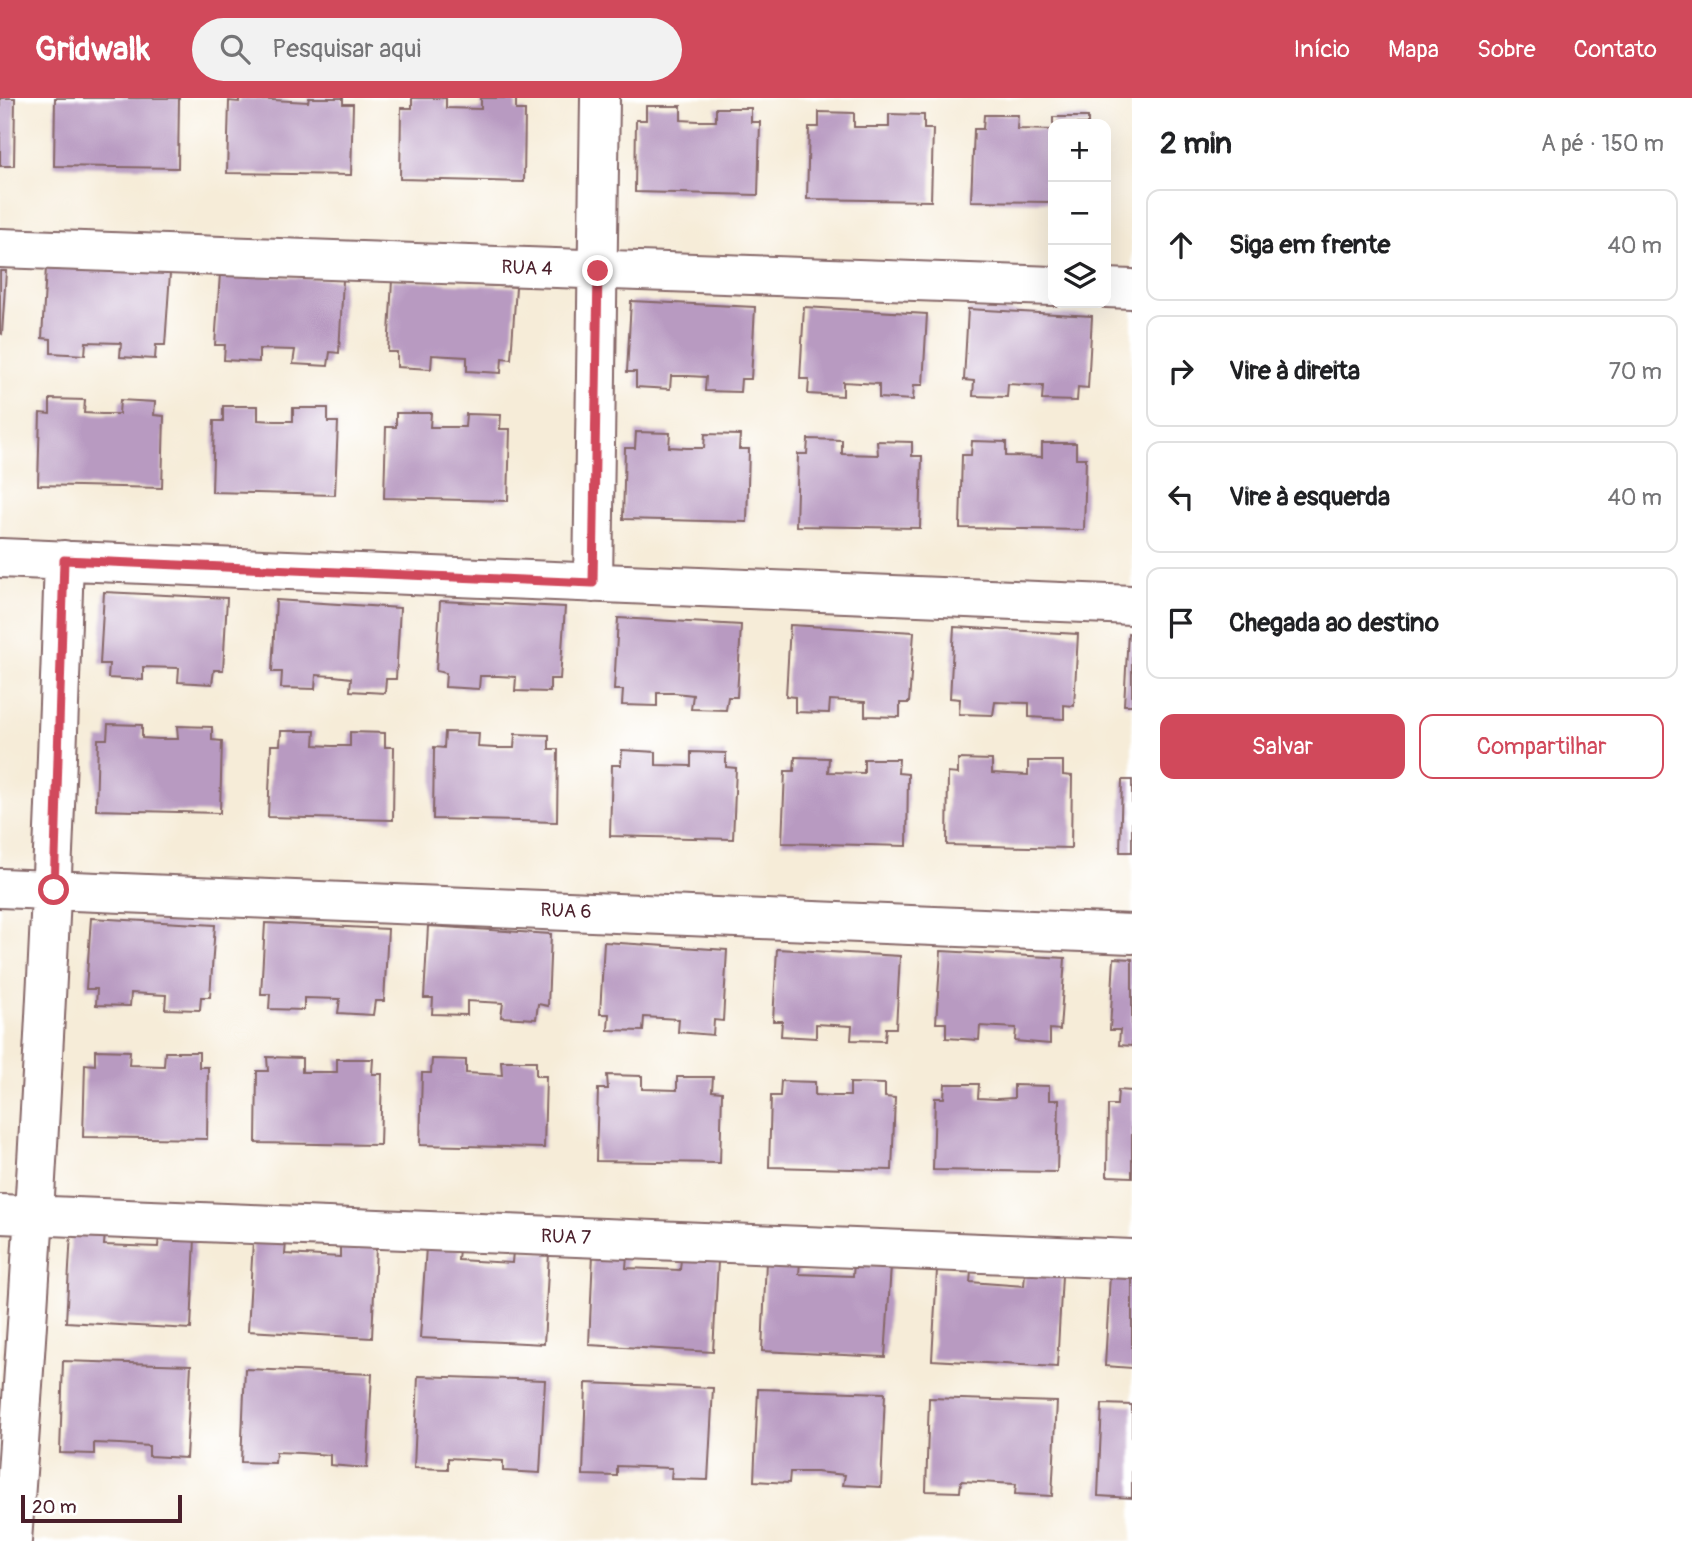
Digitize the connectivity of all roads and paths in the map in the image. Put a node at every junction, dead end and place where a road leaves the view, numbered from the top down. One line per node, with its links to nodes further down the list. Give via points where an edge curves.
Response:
1 (600, 98): 3 (street)
2 (0, 248): 3 (street, RUA 4)
3 (598, 271): 4 (street, RUA 4); 9 (street)
4 (1048, 286)
5 (1111, 288): 6 (street)
6 (1132, 289)
7 (0, 558): 8 (street)
8 (64, 560): 9 (street); 12 (street)
9 (593, 583): 10 (street)
10 (1132, 605)
11 (0, 888): 12 (street, RUA 6)
12 (54, 890): 13 (street, RUA 6); 14 (street)
13 (1132, 934)
14 (18, 1215): 15 (street, RUA 7); 16 (street)
15 (1132, 1259)
16 (12, 1541)

